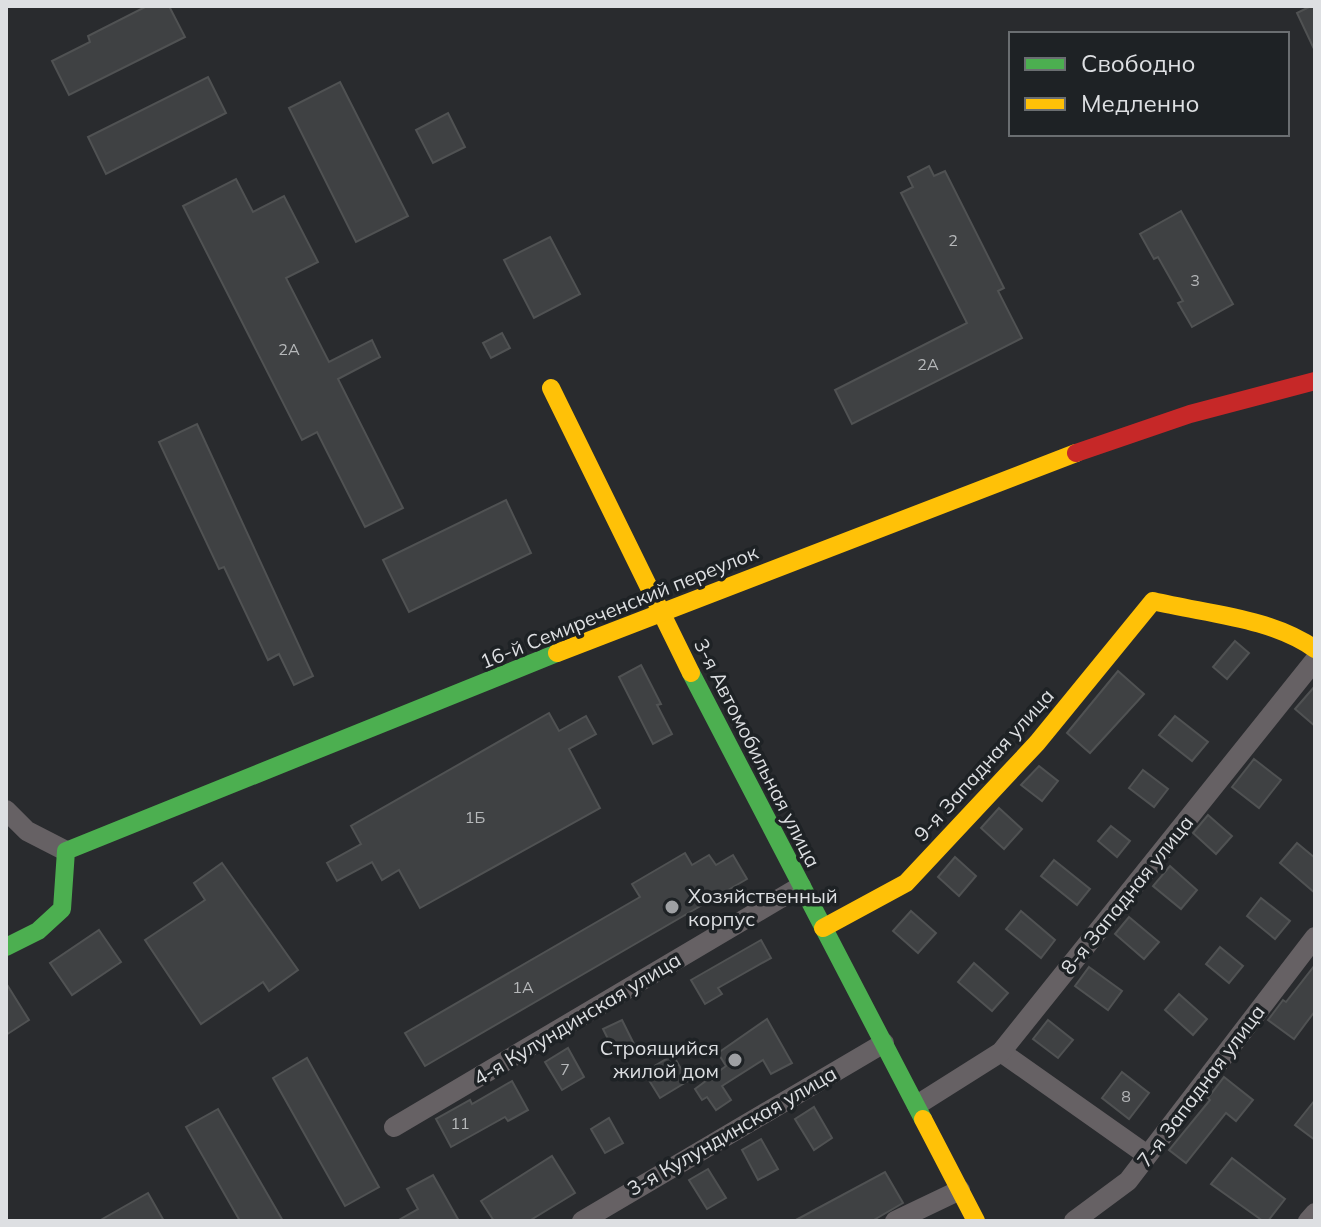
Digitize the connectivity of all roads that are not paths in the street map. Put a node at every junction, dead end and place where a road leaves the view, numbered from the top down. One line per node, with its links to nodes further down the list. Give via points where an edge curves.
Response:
1 (1315, 381): 3 (street, 16-й Семиреченский переулок, via 1246,396 1106,442)
2 (551, 388): 3 (street, 3-я Автомобильная улица)
3 (660, 614): 7 (street, 16-й Семиреченский переулок); 8 (street, 3-я Автомобильная улица)
4 (1315, 649): 9 (street, 9-я Западная улица, via 1298,636 1263,623 1153,601 1037,743 906,883)
5 (1315, 660): 13 (street, 8-я Западная улица)
6 (6, 810): 7 (street, via 27,831)
7 (66, 851): 11 (street, via 62,909 38,931)
8 (801, 886): 9 (street, 3-я Автомобильная улица); 15 (street, 4-я Кулундинская улица)
9 (823, 928): 12 (street, 3-я Автомобильная улица)
10 (1315, 937): 16 (street, 7-я Западная улица)
11 (6, 947)
12 (884, 1043): 14 (street, 3-я Автомобильная улица); 19 (street, 3-я Кулундинская улица)
13 (1001, 1052): 14 (street, 8-я Западная улица); 16 (street)
14 (917, 1105): 17 (street, 3-я Автомобильная улица)
15 (394, 1127)
16 (1147, 1155): 22 (street, 7-я Западная улица, via 1128,1181)
17 (960, 1190): 20 (street); 21 (street, 3-я Автомобильная улица)
18 (1315, 1213): 23 (street)
19 (582, 1221)
20 (895, 1221)
21 (976, 1221)
22 (1074, 1221)
23 (1308, 1221)

